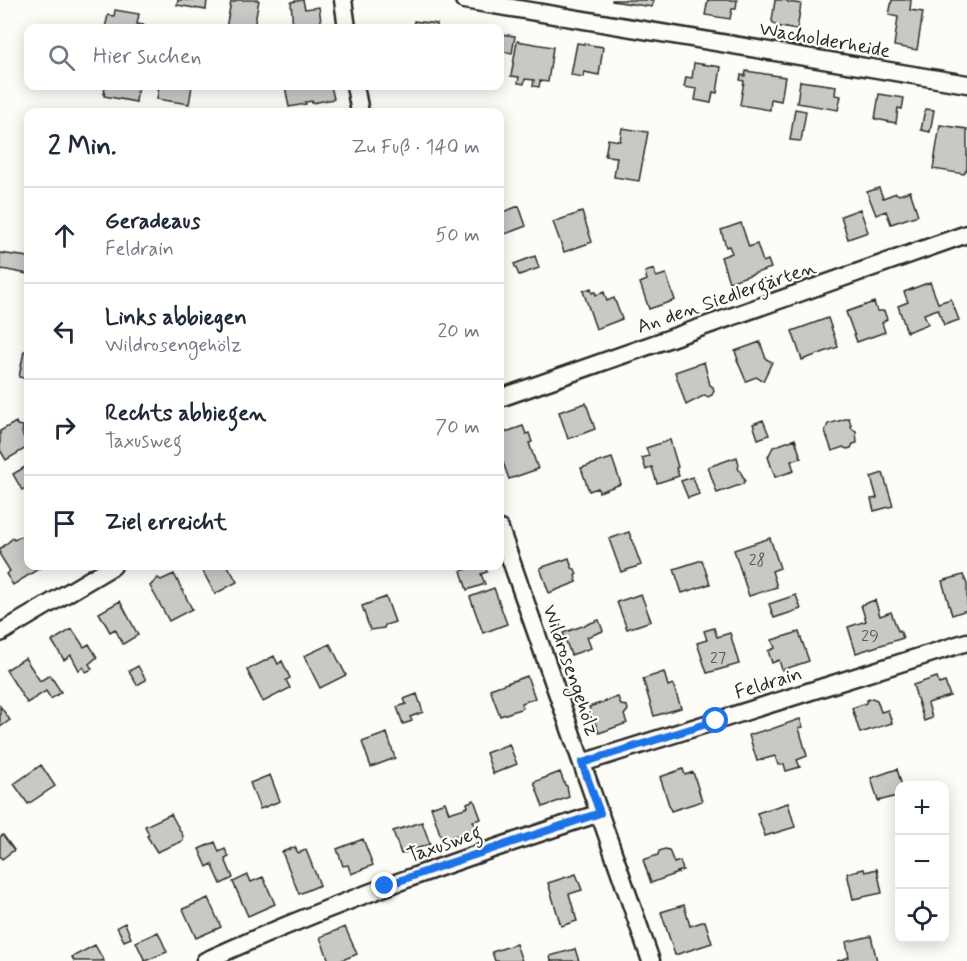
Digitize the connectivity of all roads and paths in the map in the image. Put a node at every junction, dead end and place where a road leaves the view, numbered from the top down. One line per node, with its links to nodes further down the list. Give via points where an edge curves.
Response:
1 (343, 0): 3 (street)
2 (464, 0): 4 (street, Wacholderheide)
3 (346, 24)
4 (967, 84)
5 (357, 90): 6 (street)
6 (359, 108)
7 (967, 234): 8 (street, An den Siedlergärten)
8 (504, 397)
9 (504, 540): 13 (street, Wildrosengehölz)
10 (106, 570): 11 (street)
11 (0, 633)
12 (967, 642): 13 (street, Feldrain)
13 (582, 763): 14 (street, Wildrosengehölz)
14 (600, 813): 15 (street, Taxusweg, via 366,893); 16 (street, Wildrosengehölz)
15 (205, 961)
16 (651, 961)

